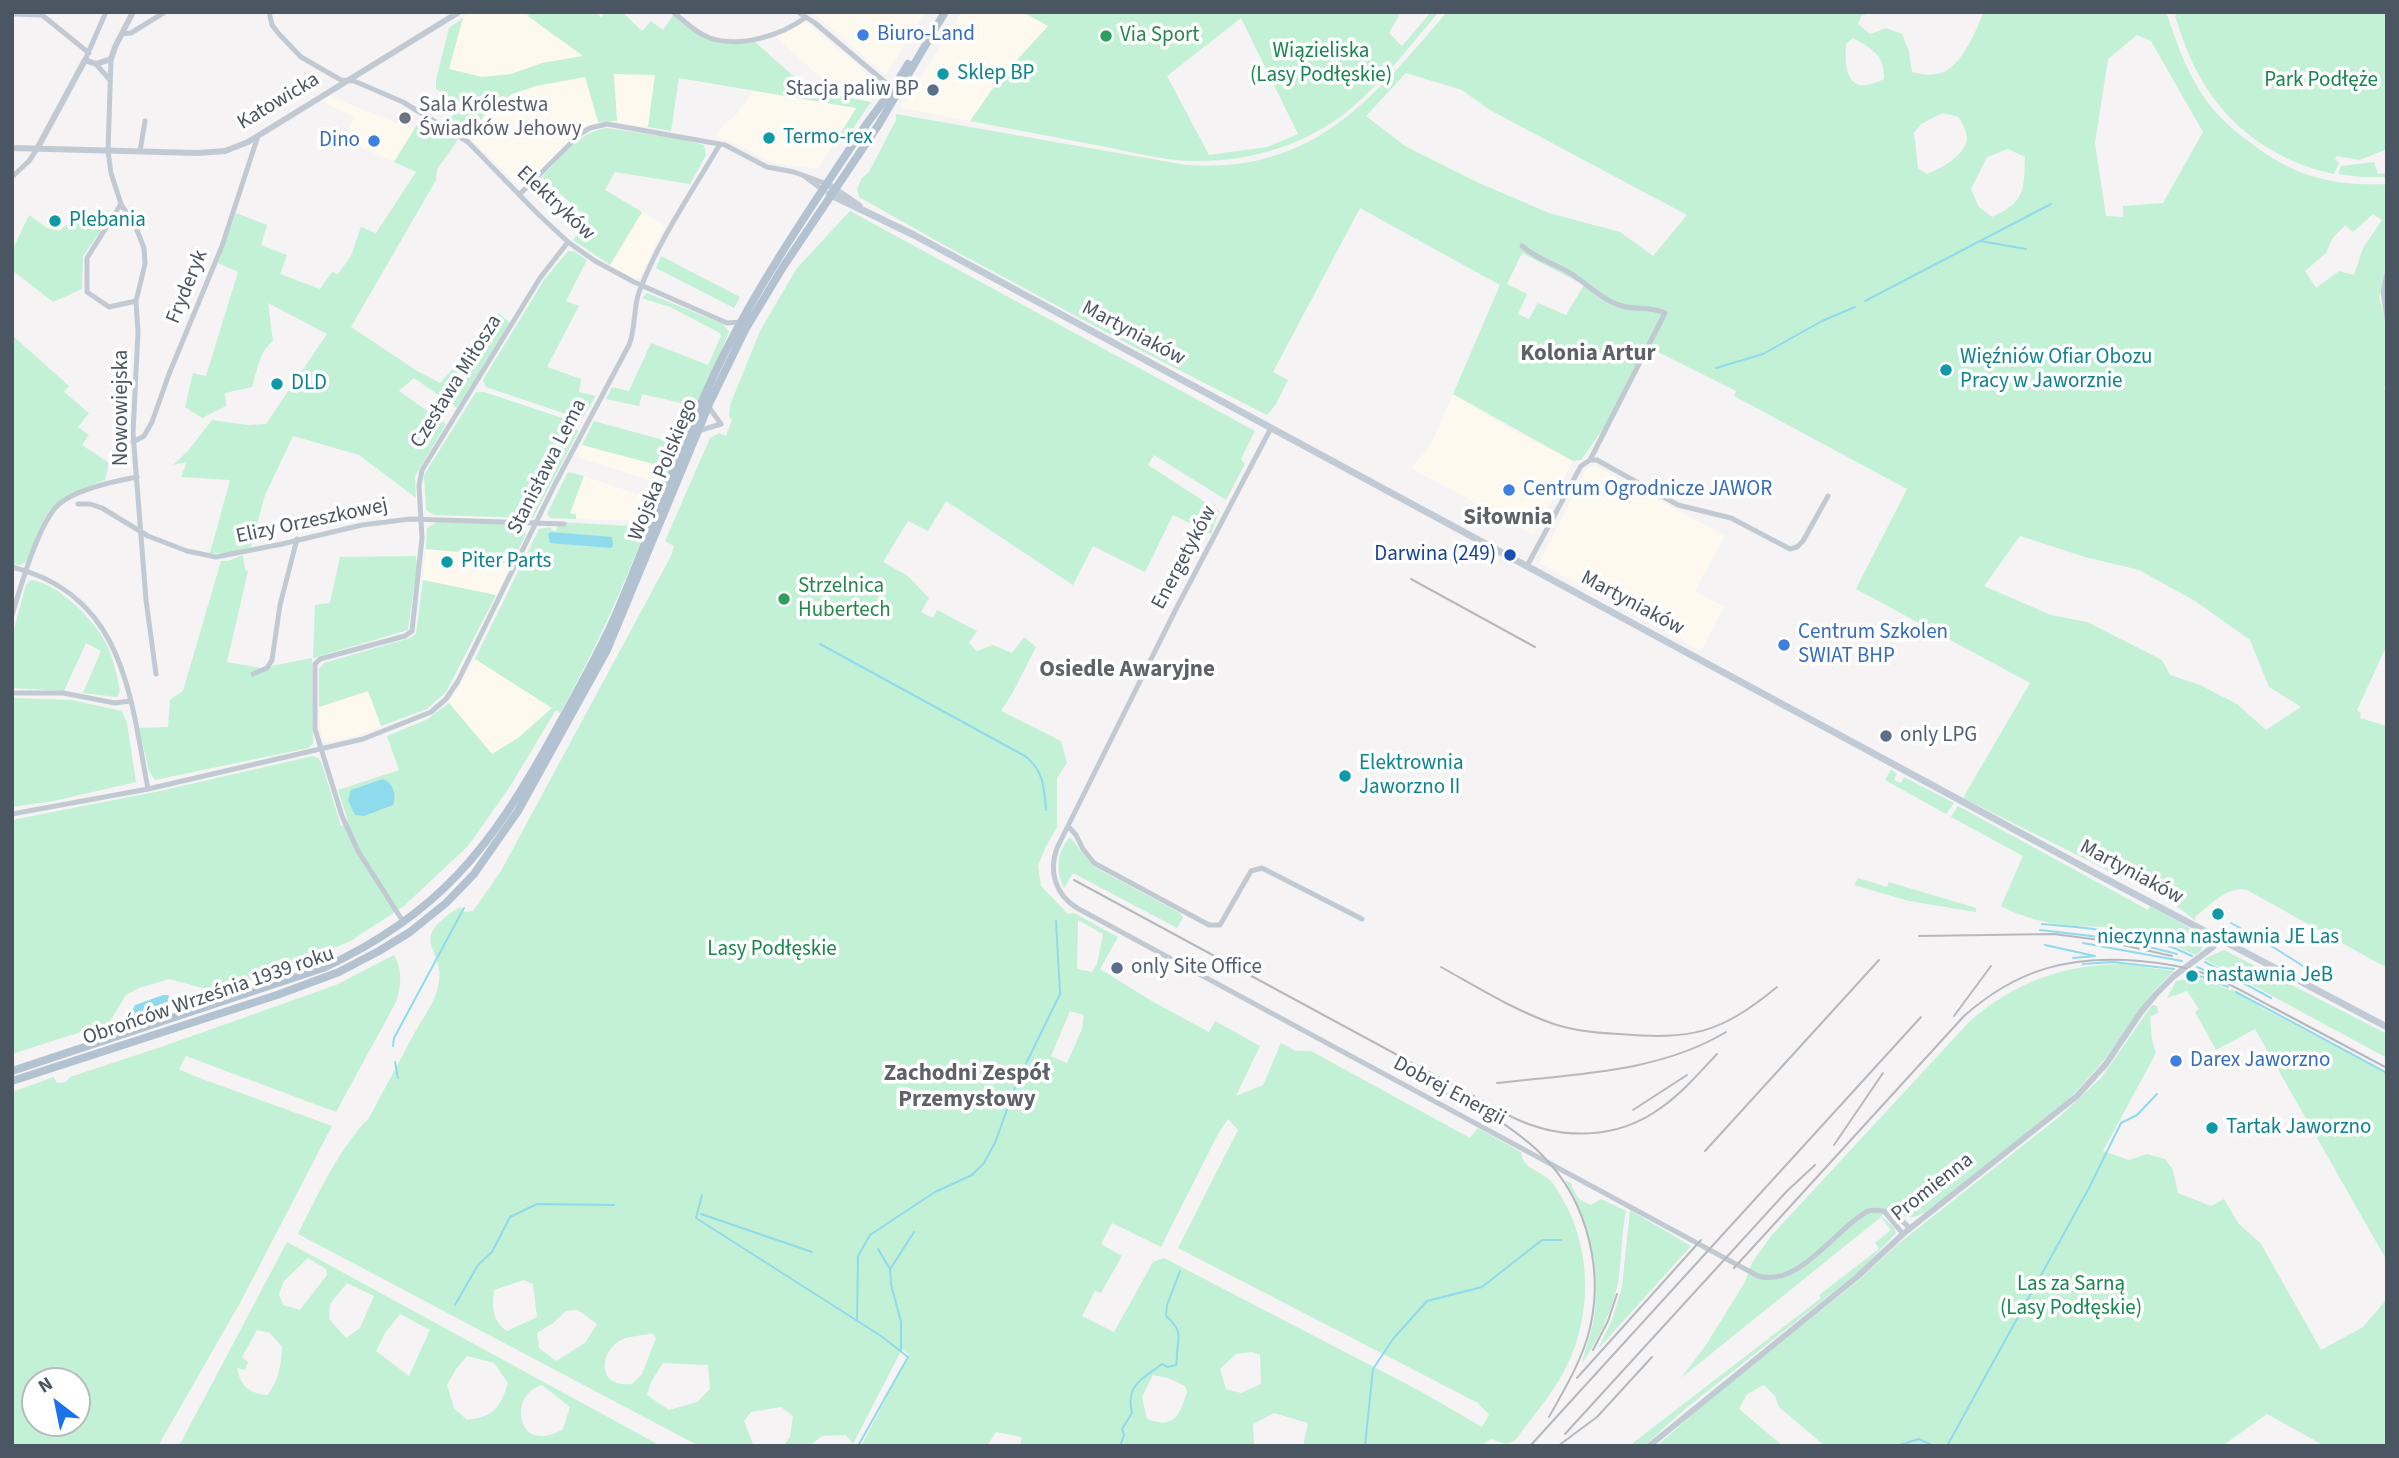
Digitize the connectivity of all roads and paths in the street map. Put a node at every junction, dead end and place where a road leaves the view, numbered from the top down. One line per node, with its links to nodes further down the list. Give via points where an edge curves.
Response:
1 (106, 12): 14 (street)
2 (134, 12): 13 (street)
3 (165, 12): 13 (street)
4 (269, 12): 19 (street, Elektryków, via 272,25 288,46)
5 (459, 12): 19 (street, Katowicka)
6 (673, 12): 12 (street, via 696,31 724,41 766,36 788,29)
7 (798, 12): 12 (street)
8 (939, 12): 20 (main road, Wojska Polskiego)
9 (945, 12): 29 (main road, Wojska Polskiego)
10 (37, 13): 11 (street); 14 (street)
11 (12, 14)
12 (806, 16): 20 (street)
13 (122, 34): 15 (street)
14 (89, 52): 16 (street)
15 (111, 59): 17 (street); 18 (street, Nowowiejska)
16 (85, 60): 17 (street); 25 (street)
17 (96, 64): 18 (street)
18 (110, 80): 26 (street, Nowowiejska)
19 (349, 80): 22 (street, Katowicka); 32 (street, Elektryków, via 403,102 468,142)
20 (892, 88): 30 (main road, Wojska Polskiego)
21 (145, 121): 27 (street)
22 (258, 136): 27 (street, Katowicka, via 225,151); 48 (street, Fryderyk, via 222,246 152,422 144,436)
23 (720, 144): 30 (street); 32 (street, via 614,125 595,126 580,134); 39 (street, Stanisława Lema, via 666,235)
24 (12, 148): 25 (street, Katowicka)
25 (37, 149): 26 (street, Katowicka); 28 (street)
26 (108, 151): 27 (street, Katowicka); 34 (street, Nowowiejska)
27 (140, 152)
28 (12, 177)
29 (842, 179): 31 (main road, Wojska Polskiego); 33 (main road)
30 (825, 187): 31 (main road, Martyniaków); 42 (main road, Wojska Polskiego)
31 (833, 192): 33 (main road, Martyniaków); 35 (main road, Wojska Polskiego)
32 (519, 195): 36 (street, Elektryków)
33 (845, 198): 35 (main road); 46 (main road, Martyniaków)
34 (121, 204): 40 (street, Nowowiejska, via 144,248); 40 (street, via 87,258 87,292 109,307)
35 (824, 206): 45 (main road, Wojska Polskiego, via 761,302)
36 (568, 242): 39 (street, Elektryków); 53 (street, Czesława Miłosza, via 540,278 424,465 419,486)
37 (1522, 246): 49 (street, via 1611,302 1665,313)
38 (2387, 274): 41 (street, via 2382,292)
39 (642, 286): 43 (street, Elektryków); 54 (street, Stanisława Lema, via 629,345)
40 (136, 301): 48 (street, Nowowiejska)
41 (2387, 319)
42 (742, 321): 43 (street); 44 (main road, Wojska Polskiego)
43 (727, 323): 44 (street)
44 (735, 334): 72 (main road, Wojska Polskiego, via 605,639 555,732 515,803 482,849 441,893)
45 (708, 406): 47 (main road, Wojska Polskiego); 47 (street, via 720,424)
46 (1271, 428): 58 (main road, Martyniaków); 66 (street, Energetyków)
47 (698, 431): 73 (main road, Wojska Polskiego, via 607,650 531,788 474,874)
48 (133, 442): 50 (street, Nowowiejska)
49 (1590, 460): 51 (street, via 1678,505 1731,518 1790,549 1803,541); 58 (street, via 1581,466)
50 (137, 477): 56 (street, Nowowiejska); 60 (street, via 102,485 57,506 45,523)
51 (1828, 496)
52 (78, 504): 56 (street, Elizy Orzeszkowej, via 102,508)
53 (423, 519): 54 (street, Elizy Orzeszkowej); 57 (street, Elizy Orzeszkowej, via 362,525); 67 (street, Czesława Miłosza, via 411,632 316,662 314,719)
54 (537, 523): 55 (street, Elizy Orzeszkowej); 67 (street, Stanisława Lema, via 446,699 421,717)
55 (564, 524)
56 (142, 533): 57 (street, Elizy Orzeszkowej, via 187,551 216,556); 62 (street, Nowowiejska)
57 (297, 539): 63 (street, via 272,660)
58 (1527, 566): 74 (main road, Martyniaków)
59 (12, 567): 60 (street)
60 (27, 571): 61 (street); 65 (street, via 65,590 97,620 119,657)
61 (12, 615)
62 (156, 674)
63 (253, 674)
64 (12, 692): 65 (street)
65 (130, 701): 68 (street)
66 (1129, 704): 70 (street, Dobrej Energii)
67 (321, 749): 68 (street, Stanisława Lema); 72 (street, Czesława Miłosza, via 350,835)
68 (148, 789): 69 (street, Stanisława Lema)
69 (12, 814)
70 (1068, 826): 71 (street, via 1094,863 1209,925 1220,925 1257,868); 78 (street, Dobrej Energii, via 1055,853 1053,871 1059,890 1070,903 1753,1274 1770,1279 1786,1276 1863,1214)
71 (1362, 919)
72 (404, 923): 73 (main road); 76 (main road, Obrońców Września 1939 roku, via 309,974)
73 (410, 932): 77 (main road, Obrońców Września 1939 roku, via 317,982)
74 (2218, 939): 75 (main road, Martyniaków); 79 (street, Promienna, via 2140,1012 2106,1064 2077,1096)
75 (2387, 1027)
76 (12, 1071)
77 (12, 1081)
78 (1884, 1211): 79 (street); 80 (street)
79 (1910, 1229): 80 (street, Promienna)
80 (1903, 1234): 81 (street, Promienna, via 1857,1277)
81 (1649, 1446)

